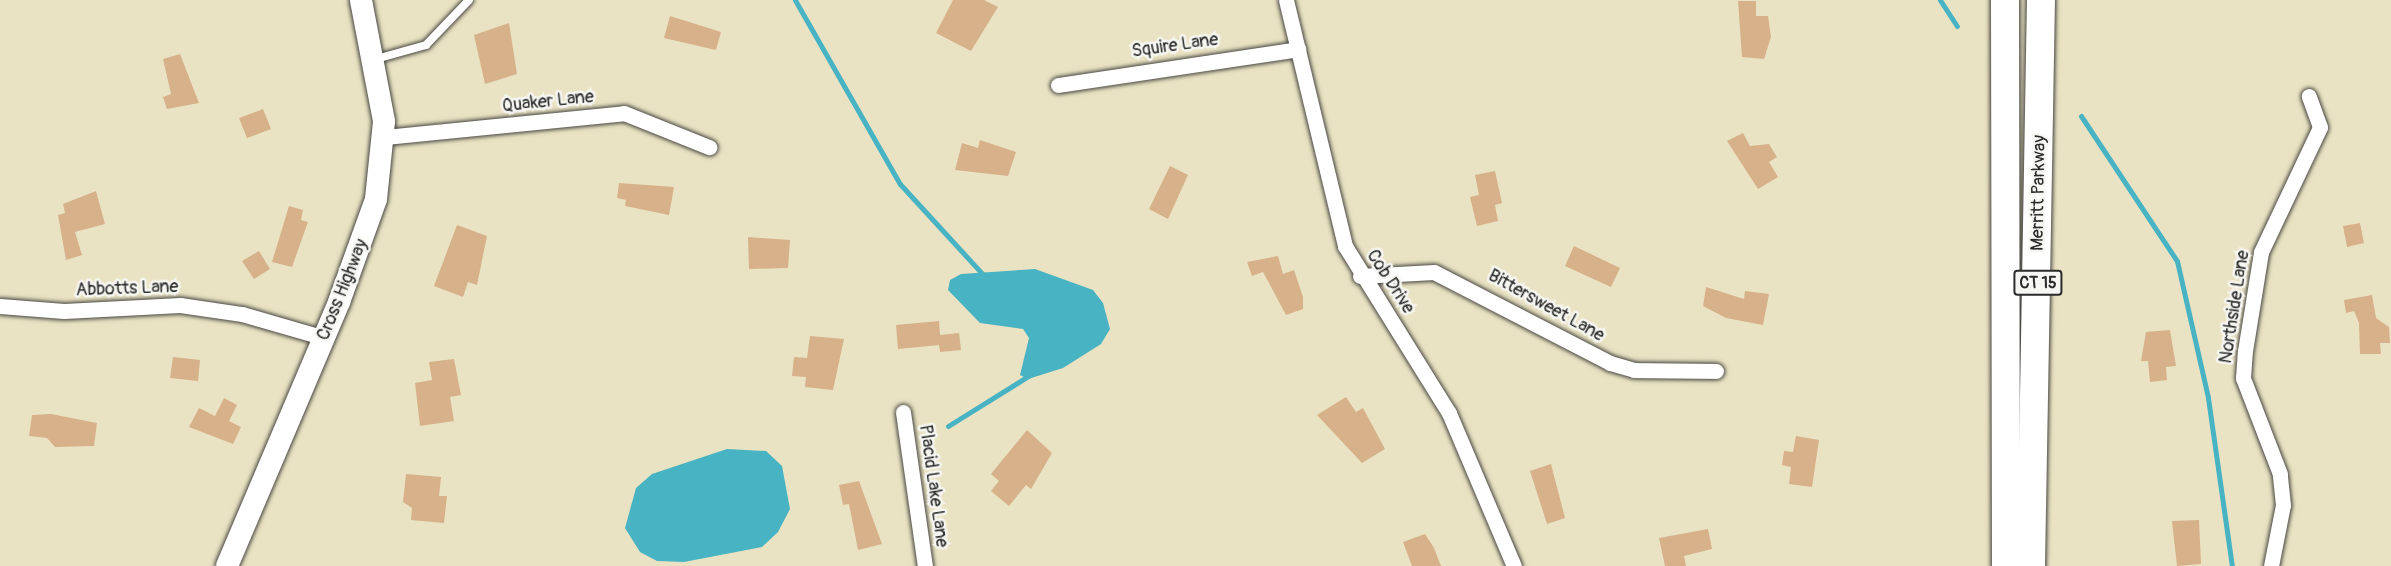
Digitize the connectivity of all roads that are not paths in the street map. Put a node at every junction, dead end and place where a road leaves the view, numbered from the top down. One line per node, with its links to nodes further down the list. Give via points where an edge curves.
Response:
1 (362, 0): 7 (street, Cross Highway)
2 (470, 0): 7 (lane, via 426,45)
3 (1286, 0): 6 (street, Cob Drive)
4 (2005, 0): 20 (highway, Merritt Parkway / CT 15)
5 (2041, 0): 21 (highway, Merritt Parkway / CT 15)
6 (1298, 49): 8 (street, Squire Lane); 12 (street, Cob Drive, via 1337,219)
7 (375, 59): 10 (street, Cross Highway)
8 (1058, 84)
9 (2309, 96): 22 (street, Northside Lane, via 2320,127 2261,252 2245,351 2243,378 2280,474 2283,505)
10 (385, 138): 11 (street, Quaker Lane, via 624,112); 14 (street, Cross Highway, via 369,224)
11 (709, 147)
12 (1360, 276): 15 (street, Bittersweet Lane, via 1434,272 1610,363 1634,370); 19 (street, Cob Drive, via 1449,413)
13 (0, 306): 14 (street, Abbotts Lane, via 210,308)
14 (325, 338): 17 (street, Cross Highway)
15 (1716, 370)
16 (903, 412): 18 (street, Placid Lake Lane)
17 (227, 566)
18 (925, 566)
19 (1514, 566)
20 (2006, 566)
21 (2031, 566)
22 (2271, 566)

